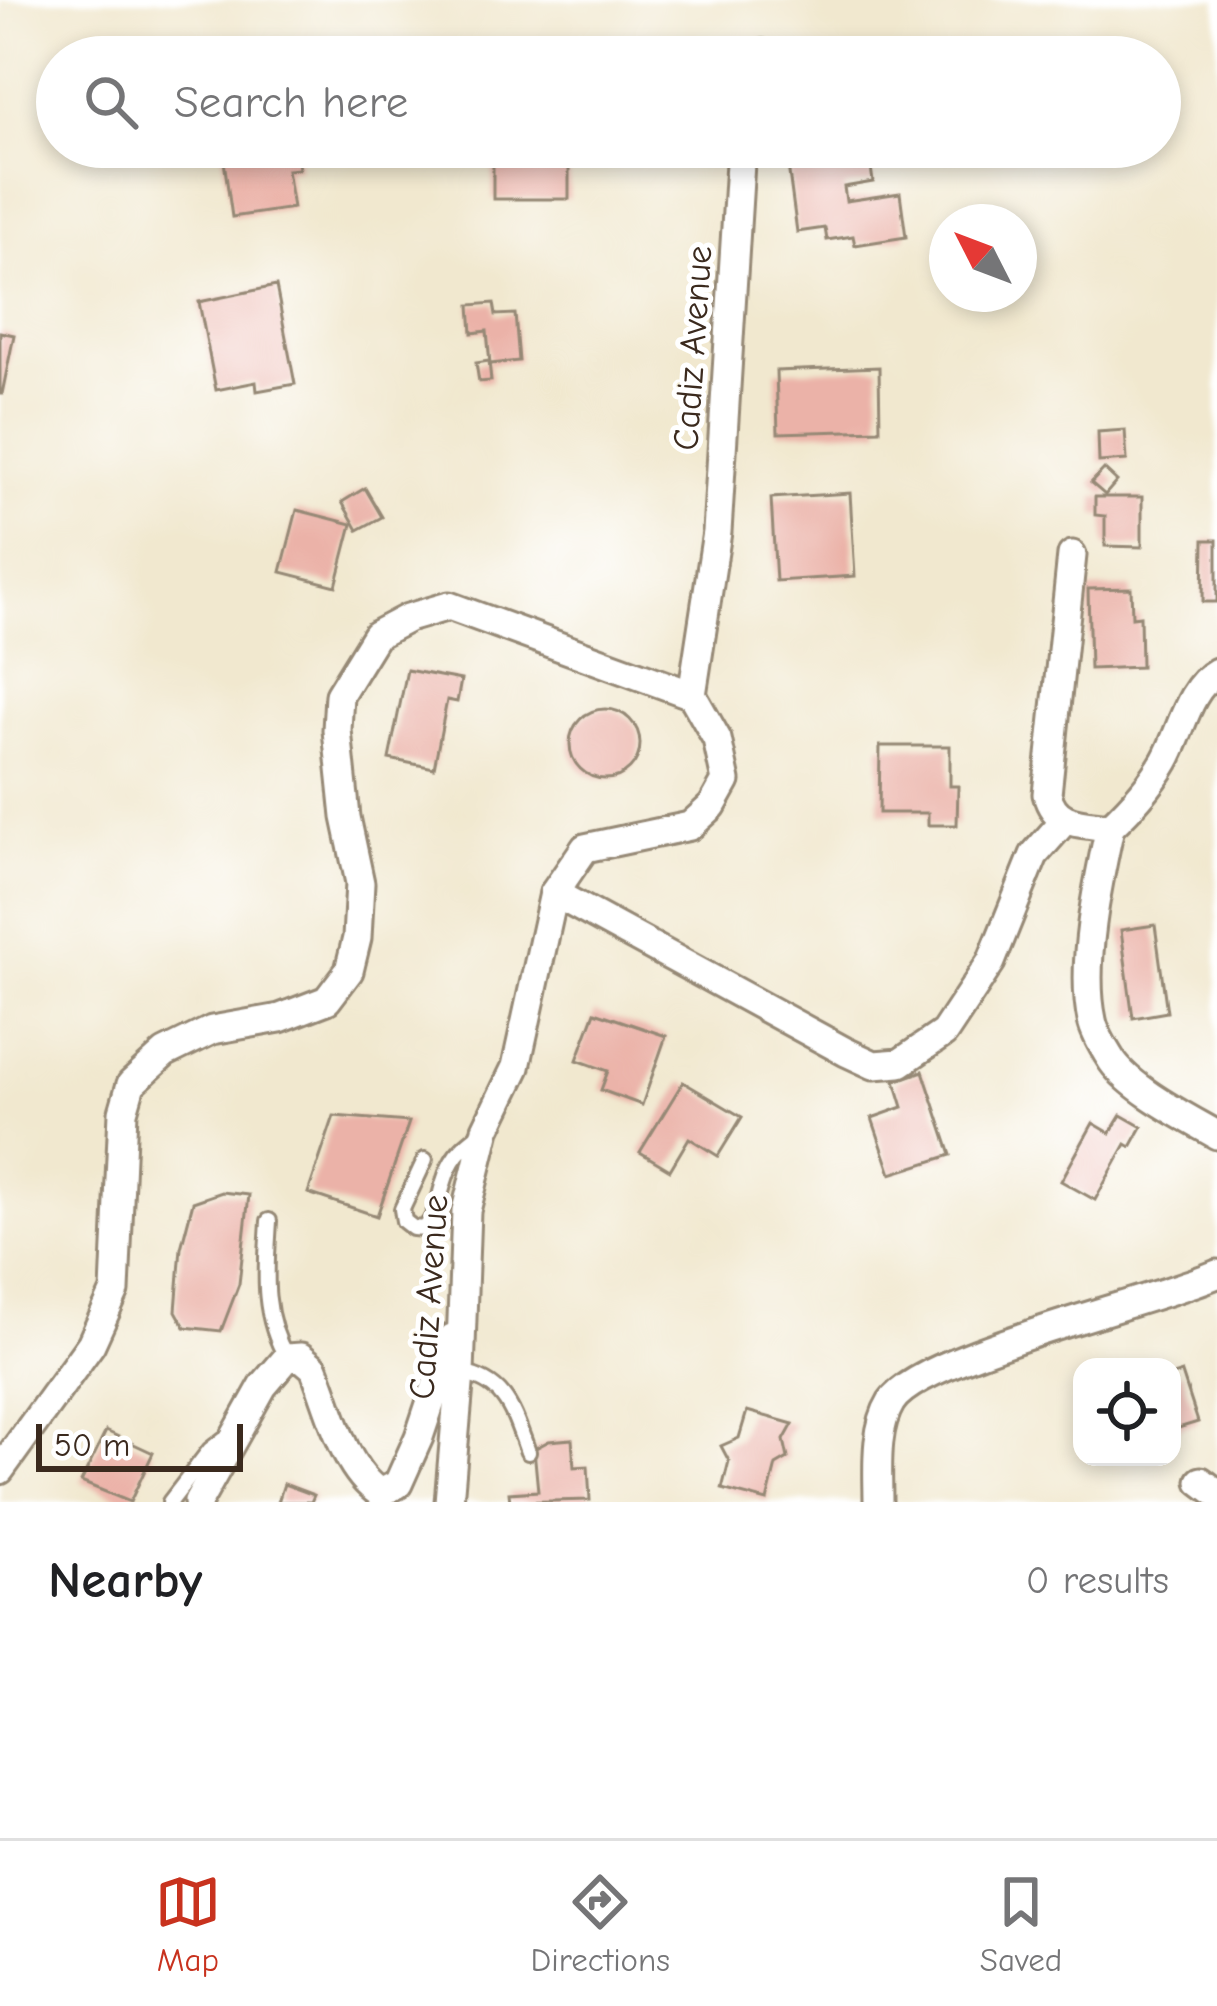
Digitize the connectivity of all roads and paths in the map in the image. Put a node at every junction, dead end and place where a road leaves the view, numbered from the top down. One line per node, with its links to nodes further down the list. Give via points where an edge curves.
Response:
1 (740, 168): 4 (street, Cadiz Avenue, via 717,532)
2 (1072, 555): 5 (street, via 1047,794)
3 (1217, 671): 6 (street, via 1204,679 1138,801)
4 (692, 695): 7 (street, via 717,739 726,781 712,806 690,826 585,848); 18 (street, via 448,606 376,635 339,695 346,817 360,883 349,971 327,1000 212,1030 165,1053 131,1084 115,1291 91,1344)
5 (1064, 821): 6 (street); 7 (street, via 1034,855 992,962 944,1033 900,1063 874,1065 846,1052)
6 (1110, 827): 9 (street, via 1089,972 1092,1022 1114,1064)
7 (554, 893): 8 (street, Cadiz Avenue, via 516,1067)
8 (486, 1129): 10 (lane, via 449,1166 434,1219 413,1228 402,1209); 13 (street, Cadiz Avenue, via 466,1210)
9 (1217, 1135)
10 (425, 1160)
11 (269, 1221): 14 (lane, via 268,1313)
12 (1217, 1274): 22 (street, via 949,1363 902,1388 878,1443)
13 (460, 1317): 14 (street, via 398,1484 380,1492 354,1465 314,1368 302,1357); 15 (street, Cadiz Avenue)
14 (287, 1358): 16 (street)
15 (460, 1373): 17 (lane, via 497,1388); 21 (street, Cadiz Avenue)
16 (242, 1424): 19 (lane); 20 (street)
17 (528, 1452)
18 (0, 1470)
19 (170, 1502)
20 (199, 1502)
21 (449, 1502)
22 (878, 1502)

